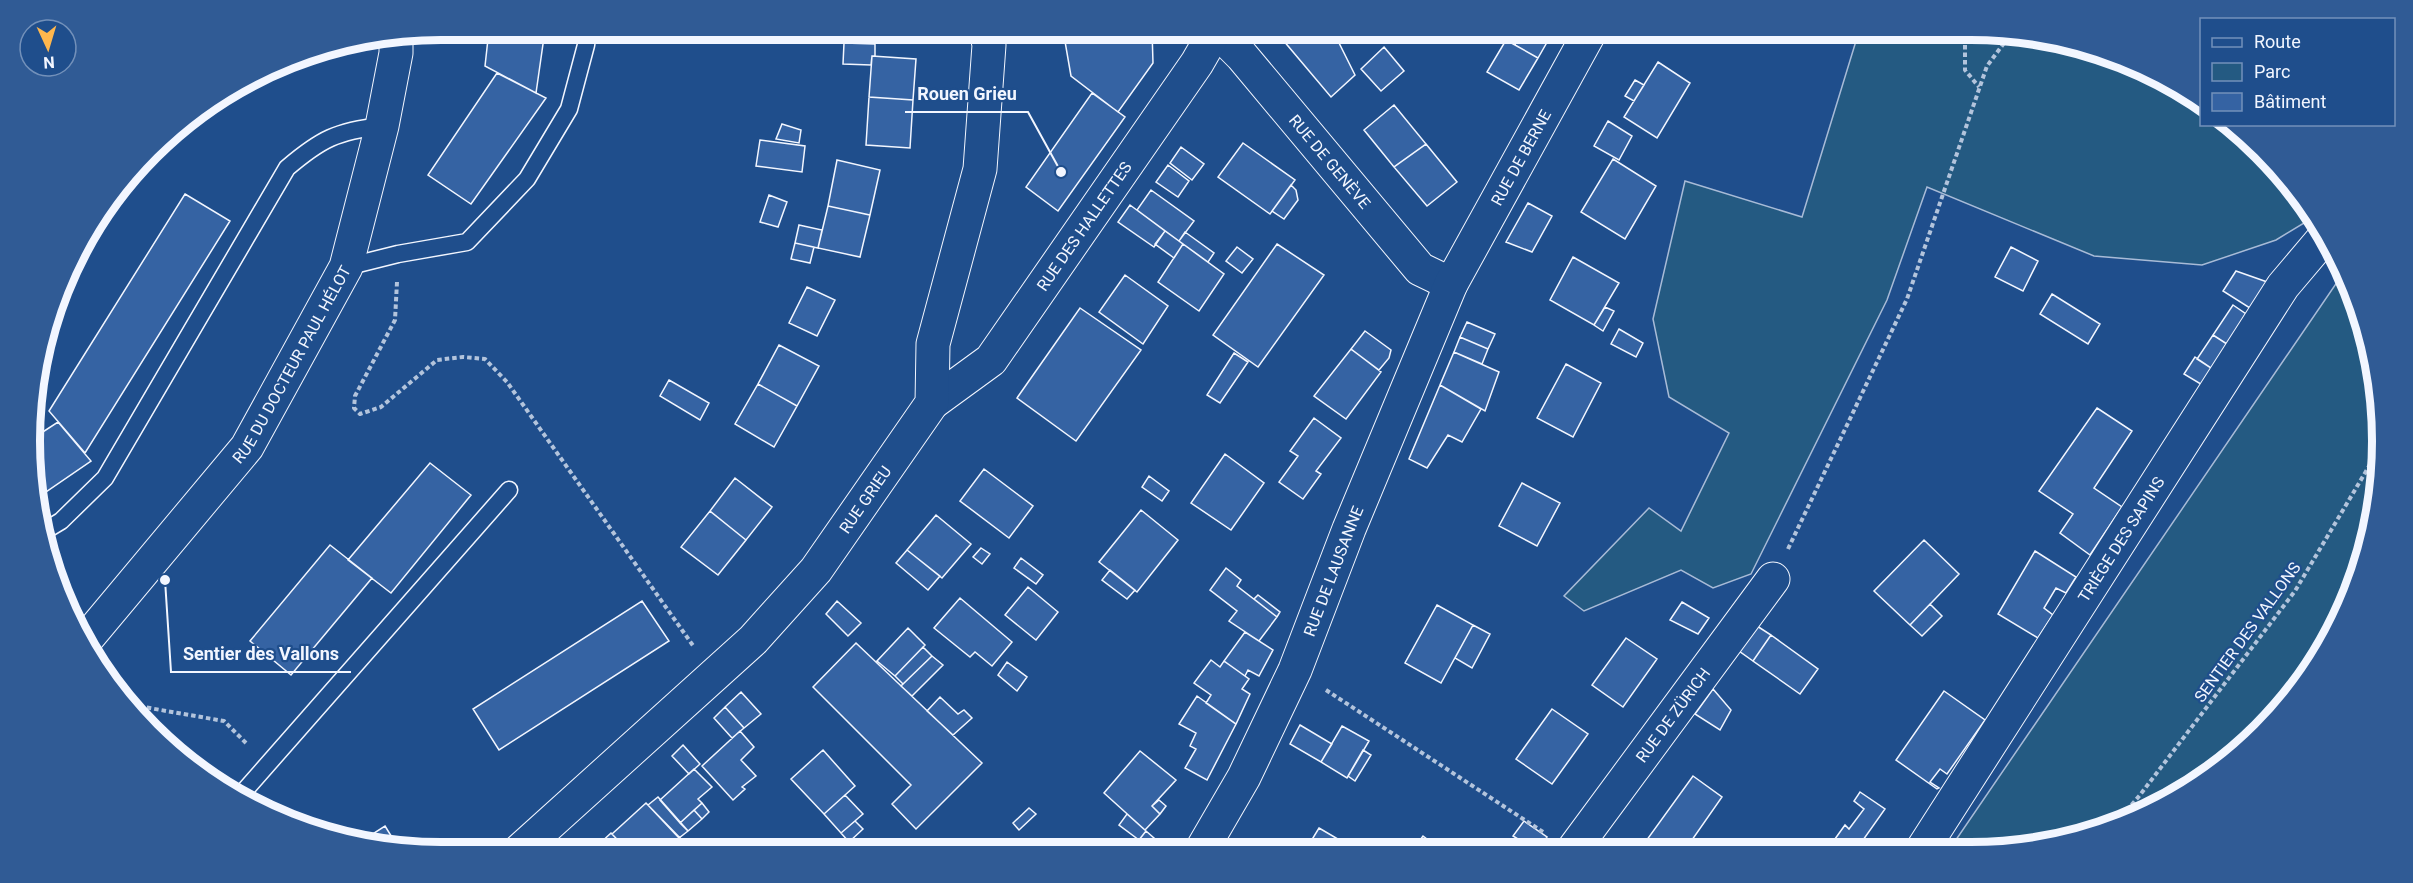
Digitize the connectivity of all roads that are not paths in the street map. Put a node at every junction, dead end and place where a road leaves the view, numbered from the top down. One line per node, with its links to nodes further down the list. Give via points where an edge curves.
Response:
1 (587, 40): 9 (lane, via 569,109 527,179 467,242)
2 (988, 40): 11 (street, via 980,169 933,344)
3 (1210, 40): 11 (street, RUE DES HALLETTES, via 992,360)
4 (1226, 40): 10 (street, RUE DE GENÈVE, via 1420,269)
5 (1585, 40): 10 (street, RUE DE BERNE)
6 (396, 43): 7 (street, RUE DU DOCTEUR PAUL HÉLOT)
7 (382, 126): 9 (street, RUE DU DOCTEUR PAUL HÉLOT); 13 (lane, via 350,129 314,146 287,168 105,478)
8 (2320, 243): 20 (street, TRIÈGE DES SAPINS, via 2283,286)
9 (346, 267): 15 (street, RUE DU DOCTEUR PAUL HÉLOT, via 248,447)
10 (1451, 284): 18 (street, RUE DE LAUSANNE, via 1295,670 1244,777)
11 (932, 403): 17 (street, RUE GRIEU, via 816,570 753,640)
12 (509, 490): 16 (lane)
13 (50, 528)
14 (1773, 579): 19 (street, RUE DE ZÜRICH)
15 (90, 635)
16 (244, 791)
17 (529, 842)
18 (1206, 842)
19 (1564, 842)
20 (1927, 842)

